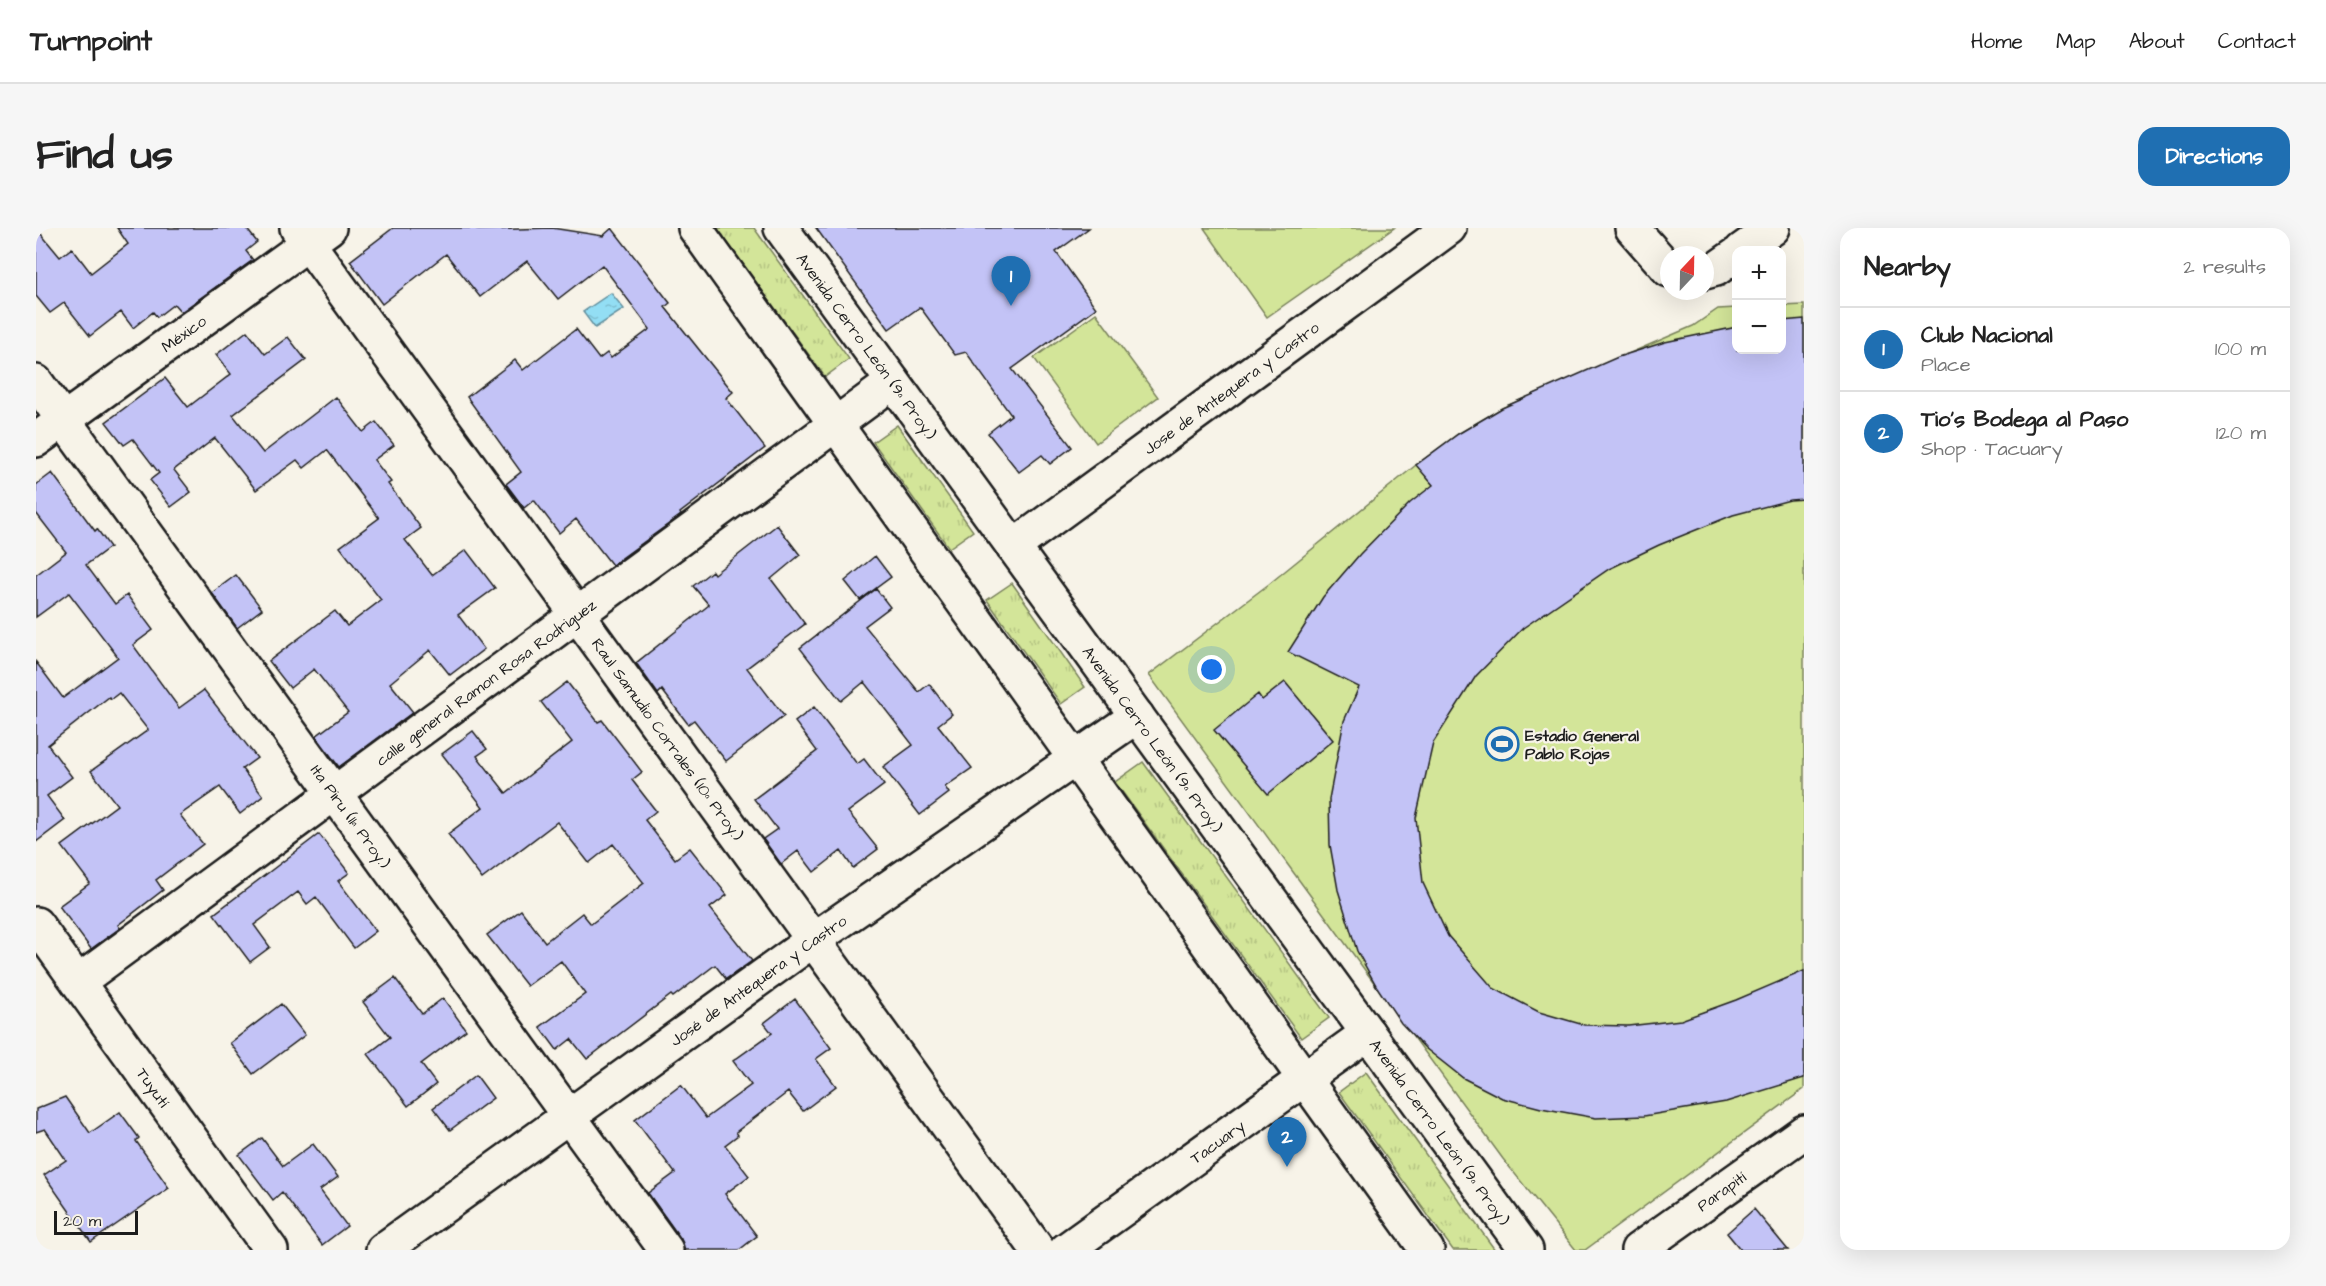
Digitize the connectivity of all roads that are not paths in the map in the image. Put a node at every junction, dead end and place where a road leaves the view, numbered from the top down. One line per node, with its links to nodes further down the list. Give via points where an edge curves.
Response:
1 (695, 228): 14 (street)
2 (781, 228): 12 (street, Avenida Cerro León (9ª Proy.))
3 (1449, 228): 16 (street, Jose de Antequera y Castro)
4 (1632, 228): 9 (street)
5 (1773, 228): 7 (street)
6 (311, 233): 13 (street, México); 17 (street, Raul Samudio Corrales (10ª Proy.))
7 (1748, 246)
8 (1732, 258): 10 (street)
9 (1660, 260)
10 (1714, 270)
11 (36, 382): 13 (street, Ita Piru (11ª Proy.))
12 (893, 382): 14 (street, calle general Ramon Rosa Rodriguez); 16 (street, Avenida Cerro León (9ª Proy.))
13 (63, 420): 15 (street, México); 20 (street, Ita Piru (11ª Proy.))
14 (835, 425): 17 (street, calle general Ramon Rosa Rodriguez); 19 (street)
15 (36, 440)
16 (1013, 547): 18 (street, Avenida Cerro León (9ª Proy.))
17 (578, 615): 20 (street, calle general Ramon Rosa Rodriguez); 22 (street, Raul Samudio Corrales (10ª Proy.))
18 (1137, 716): 19 (street, José de Antequera y Castro); 24 (street, Avenida Cerro León (9ª Proy.))
19 (1075, 759): 22 (street, José de Antequera y Castro); 25 (street)
20 (335, 794): 23 (street, calle general Ramon Rosa Rodriguez); 26 (street, Ita Piru (11ª Proy.))
21 (36, 924): 23 (street, Tuyutí)
22 (813, 940): 26 (street, José de Antequera y Castro); 31 (street, Raul Samudio Corrales (10ª Proy.))
23 (78, 982): 28 (street, Tuyutí)
24 (1368, 1033): 25 (street, Tacuary); 34 (street, Avenida Cerro León (9ª Proy.))
25 (1304, 1079): 32 (street, Tacuary); 33 (street)
26 (569, 1116): 29 (street, José de Antequera y Castro); 30 (street, Ita Piru (11ª Proy.))
27 (1804, 1132): 35 (street, Parapití)
28 (272, 1250)
29 (383, 1250)
30 (666, 1250)
31 (1038, 1250)
32 (1066, 1250)
33 (1427, 1250)
34 (1526, 1250)
35 (1638, 1250)

